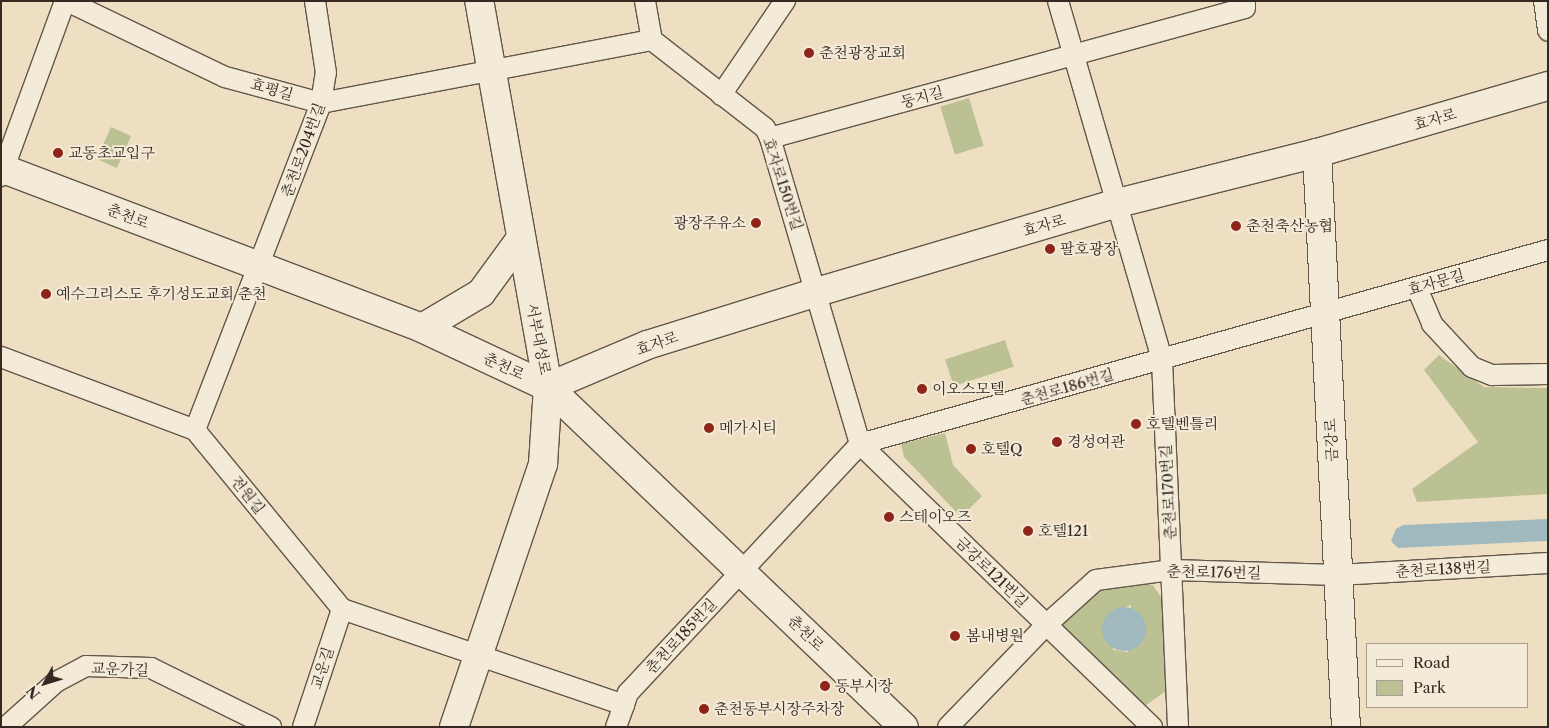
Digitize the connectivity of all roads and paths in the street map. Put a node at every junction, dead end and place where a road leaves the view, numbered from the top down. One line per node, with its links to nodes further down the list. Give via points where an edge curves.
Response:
1 (66, 1): 15 (street, 효평길, via 225,76); 18 (street, 효평길)
2 (314, 1): 15 (street, 춘천로204번길, via 326,73)
3 (479, 1): 12 (street, 서부대성로)
4 (645, 1): 10 (street)
5 (785, 1): 14 (street)
6 (1058, 1): 11 (street)
7 (1544, 1): 9 (street)
8 (1245, 5): 11 (street, 둥지길)
9 (1548, 31)
10 (652, 40): 12 (street); 14 (street, 효자로150번길)
11 (1073, 55): 16 (street, 둥지길); 19 (street)
12 (491, 73): 15 (street, 효평길); 20 (street, 서부대성로)
13 (1548, 86): 17 (street, 효자로)
14 (721, 95): 16 (street, 효자로150번길, via 765,128)
15 (321, 103): 22 (street, 춘천로204번길)
16 (770, 138): 24 (street, 효자로150번길)
17 (1317, 153): 19 (street, 효자로); 25 (street, 금강로)
18 (2, 171): 22 (street, 춘천로)
19 (1118, 203): 24 (street, 효자로); 28 (street, 춘천로170번길)
20 (520, 241): 26 (street, via 480,293 453,314); 30 (street, 서부대성로)
21 (1548, 250): 23 (street, 효자문길)
22 (260, 266): 26 (street, 춘천로); 31 (street, 춘천로204번길)
23 (1416, 288): 25 (street, 효자문길); 29 (street, via 1432,324 1472,367 1492,375)
24 (817, 292): 30 (street, 효자로, via 647,345); 32 (street, 금강로121번길)
25 (1325, 315): 28 (street, 춘천로186번길); 36 (street, 금강로)
26 (422, 328): 30 (street, 춘천로)
27 (1, 357): 31 (street, 전원길)
28 (1162, 360): 32 (street, 춘천로186번길); 34 (street, 춘천로170번길)
29 (1548, 374)
30 (548, 387): 35 (street, 춘천로); 39 (street, 서부대성로, via 543,464)
31 (195, 430): 37 (street, 전원길)
32 (860, 444): 35 (street); 38 (street, 금강로121번길)
33 (1548, 563): 36 (street, 춘천로138번길)
34 (1172, 570): 36 (street, 춘천로176번길); 38 (street, 춘천로176번길, via 1096,580); 49 (street, 춘천로170번길)
35 (741, 571): 40 (street, 춘천로185번길, via 628,694); 46 (street, 춘천로)
36 (1338, 576): 50 (street, 금강로)
37 (342, 609): 39 (street); 43 (street, 교운길)
38 (1046, 625): 47 (street, 춘천로176번길); 48 (street, 금강로121번길)
39 (477, 654): 40 (street); 44 (street, 서부대성로)
40 (624, 705): 45 (street, 춘천로185번길)
41 (6, 727): 42 (street, 교운가길, via 56,682 86,666 151,668)
42 (271, 727)
43 (303, 727)
44 (454, 727)
45 (616, 727)
46 (904, 727)
47 (948, 727)
48 (1152, 727)
49 (1178, 727)
50 (1346, 727)

